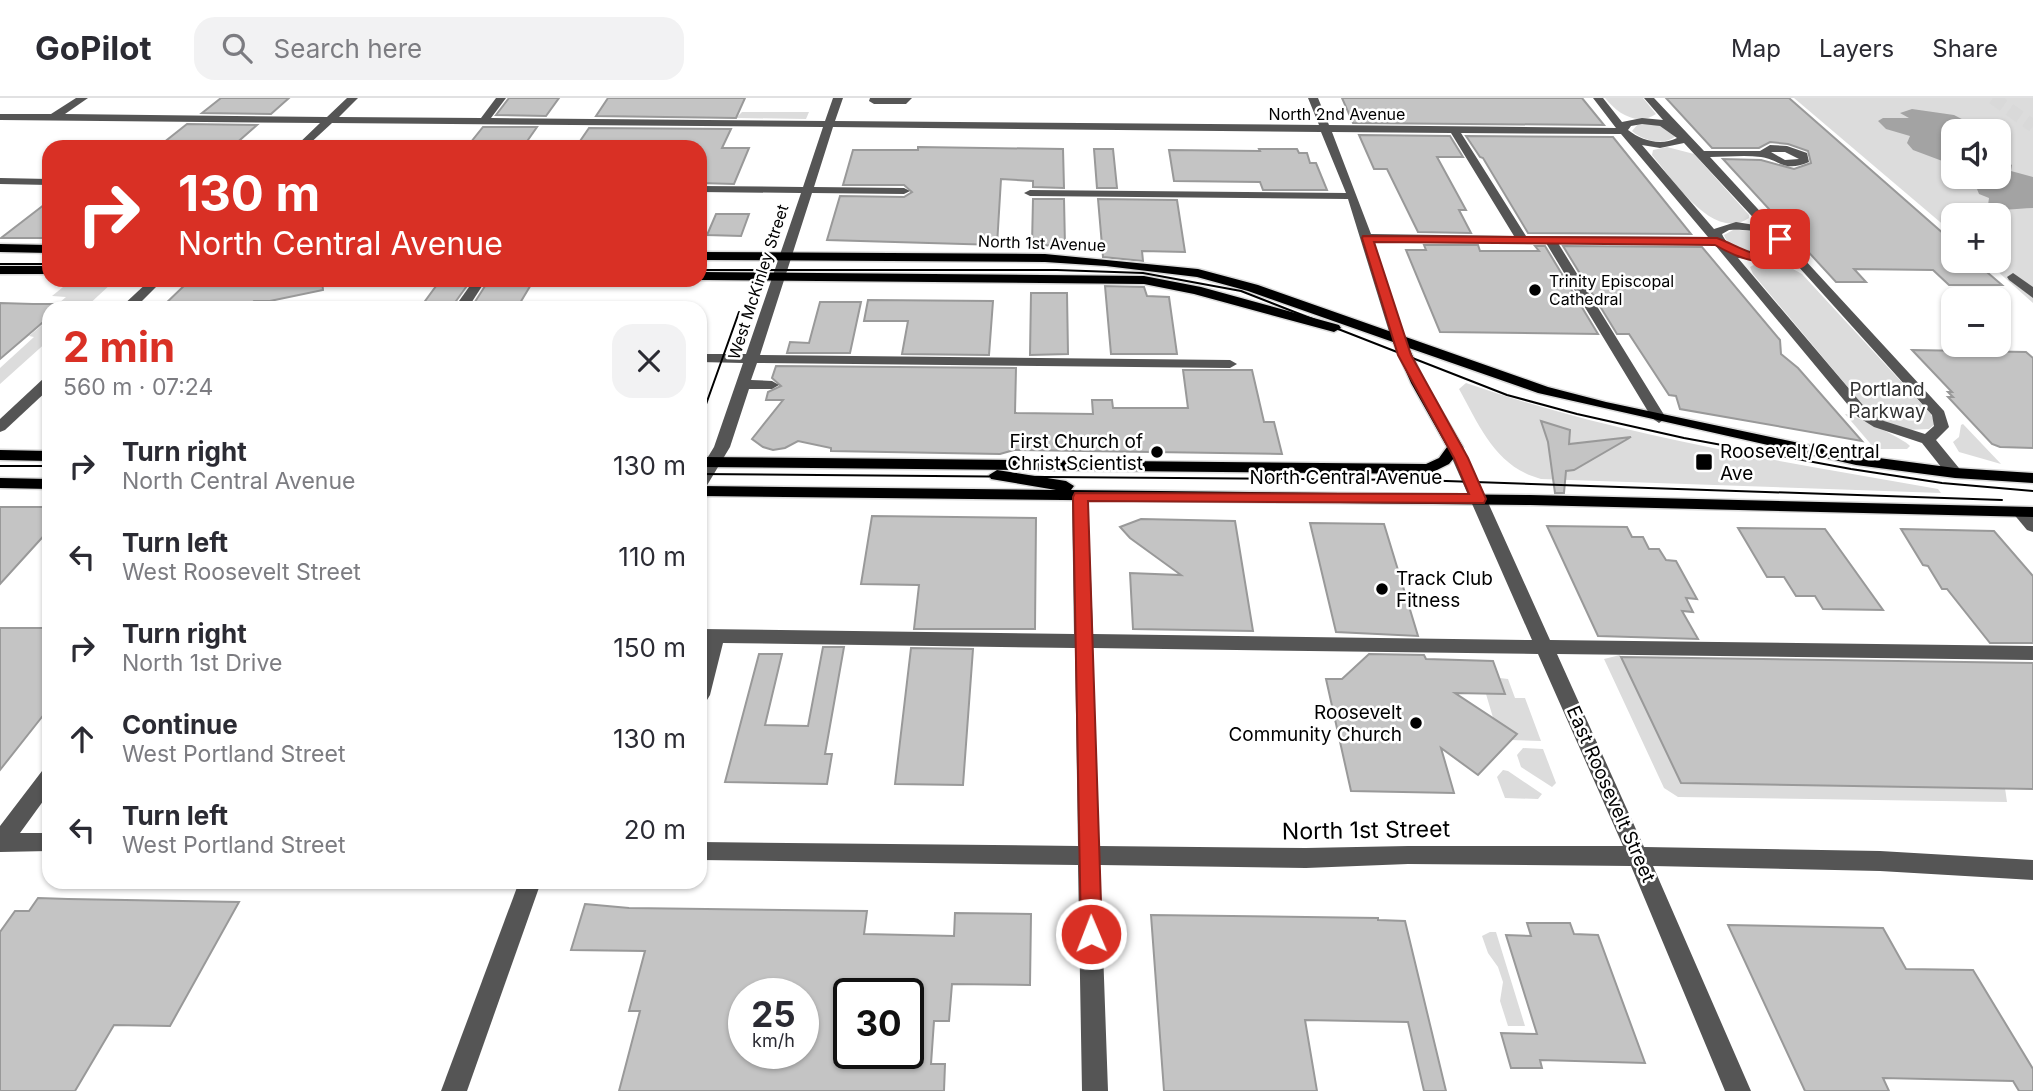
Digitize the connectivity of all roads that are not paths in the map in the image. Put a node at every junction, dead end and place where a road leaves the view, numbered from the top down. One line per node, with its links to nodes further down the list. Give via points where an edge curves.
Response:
1 (83, 98): 11 (street)
2 (353, 98): 12 (street)
3 (501, 98): 13 (street)
4 (838, 98): 14 (street, West McKinley Street)
5 (875, 98): 6 (street)
6 (907, 98)
7 (1313, 98): 15 (street)
8 (1598, 98): 17 (street)
9 (1649, 98): 18 (street)
10 (0, 117): 11 (street, North 2nd Avenue)
11 (53, 117): 12 (street, North 2nd Avenue)
12 (328, 121): 13 (street, North 2nd Avenue); 19 (street)
13 (483, 122): 14 (street, North 2nd Avenue)
14 (828, 126): 15 (street, North 2nd Avenue); 25 (street, West McKinley Street)
15 (1326, 130): 16 (street, North 2nd Avenue); 28 (street)
16 (1455, 131): 17 (street, North 2nd Avenue); 30 (street)
17 (1625, 132): 18 (street, via 1627,123 1642,121 1662,123); 18 (street, via 1643,142 1663,145 1679,142); 32 (street)
18 (1681, 133): 20 (street)
19 (308, 140)
20 (1700, 154): 21 (street); 33 (street)
21 (1766, 155)
22 (0, 181): 23 (street)
23 (42, 182)
24 (707, 189): 25 (street)
25 (806, 190): 26 (street); 37 (street, West McKinley Street)
26 (904, 191)
27 (1030, 193): 28 (street)
28 (1353, 196): 29 (street)
29 (1367, 238): 30 (street); 47 (street)
30 (1523, 240): 31 (street)
31 (1550, 240): 32 (street); 54 (street)
32 (1718, 242): 33 (street, via 1715,233 1719,229 1736,226 1760,230); 33 (street, via 1740,254 1765,258 1783,255); 56 (street, via 1863,414 1879,425)
33 (1783, 242): 56 (street, via 1939,414 1942,427)
34 (0, 248): 35 (main road)
35 (42, 249)
36 (707, 256): 37 (main road, North 1st Avenue)
37 (784, 257): 41 (street, West McKinley Street); 46 (main road, North 1st Avenue, via 1045,258 1218,272)
38 (0, 270): 39 (main road)
39 (42, 270)
40 (707, 276): 41 (main road, North 1st Avenue)
41 (777, 277): 46 (main road, North 1st Avenue, via 1144,280 1336,329); 49 (street, West McKinley Street)
42 (2013, 277): 44 (street)
43 (150, 287): 45 (street)
44 (2033, 294)
45 (134, 301)
46 (1373, 330): 47 (main road, North 1st Avenue)
47 (1398, 338): 54 (main road, via 1543,390); 57 (main road)
48 (707, 358): 49 (street)
49 (750, 360): 50 (street); 51 (street, West McKinley Street)
50 (1230, 364)
51 (742, 384): 52 (street); 61 (street, West McKinley Street)
52 (772, 385)
53 (42, 388): 55 (street)
54 (1660, 418): 63 (main road, via 1856,460)
55 (0, 427)
56 (1927, 440): 63 (street)
57 (1455, 447): 60 (main road, North Central Avenue, via 1444,461 1414,470); 70 (street, East Roosevelt Street)
58 (0, 455): 59 (main road)
59 (42, 456)
60 (893, 464): 62 (main road, North Central Avenue); 68 (main road, via 1049,485 1129,488)
61 (707, 466)
62 (707, 471)
63 (1955, 473): 64 (main road)
64 (2033, 478)
65 (0, 483): 66 (main road)
66 (42, 484)
67 (707, 491): 69 (main road, North Central Avenue)
68 (1162, 496): 69 (main road, North Central Avenue); 70 (main road, North Central Avenue)
69 (1080, 497): 74 (street)
70 (1479, 499): 71 (main road, North Central Avenue); 75 (street, East Roosevelt Street)
71 (2027, 512): 72 (street)
72 (2033, 526)
73 (708, 636): 74 (street)
74 (1084, 641): 75 (street); 81 (street)
75 (1544, 647): 76 (street); 82 (street, East Roosevelt Street)
76 (2033, 653)
77 (42, 786): 78 (street)
78 (0, 842): 79 (street)
79 (42, 842)
80 (707, 851): 81 (street, North 1st Street)
81 (1089, 856): 82 (street, North 1st Street); 86 (street)
82 (1638, 857): 83 (street, North 1st Street, via 1880,861); 87 (street, East Roosevelt Street)
83 (2033, 870)
84 (527, 889): 85 (street)
85 (454, 1091)
86 (1095, 1091)
87 (1738, 1091)

